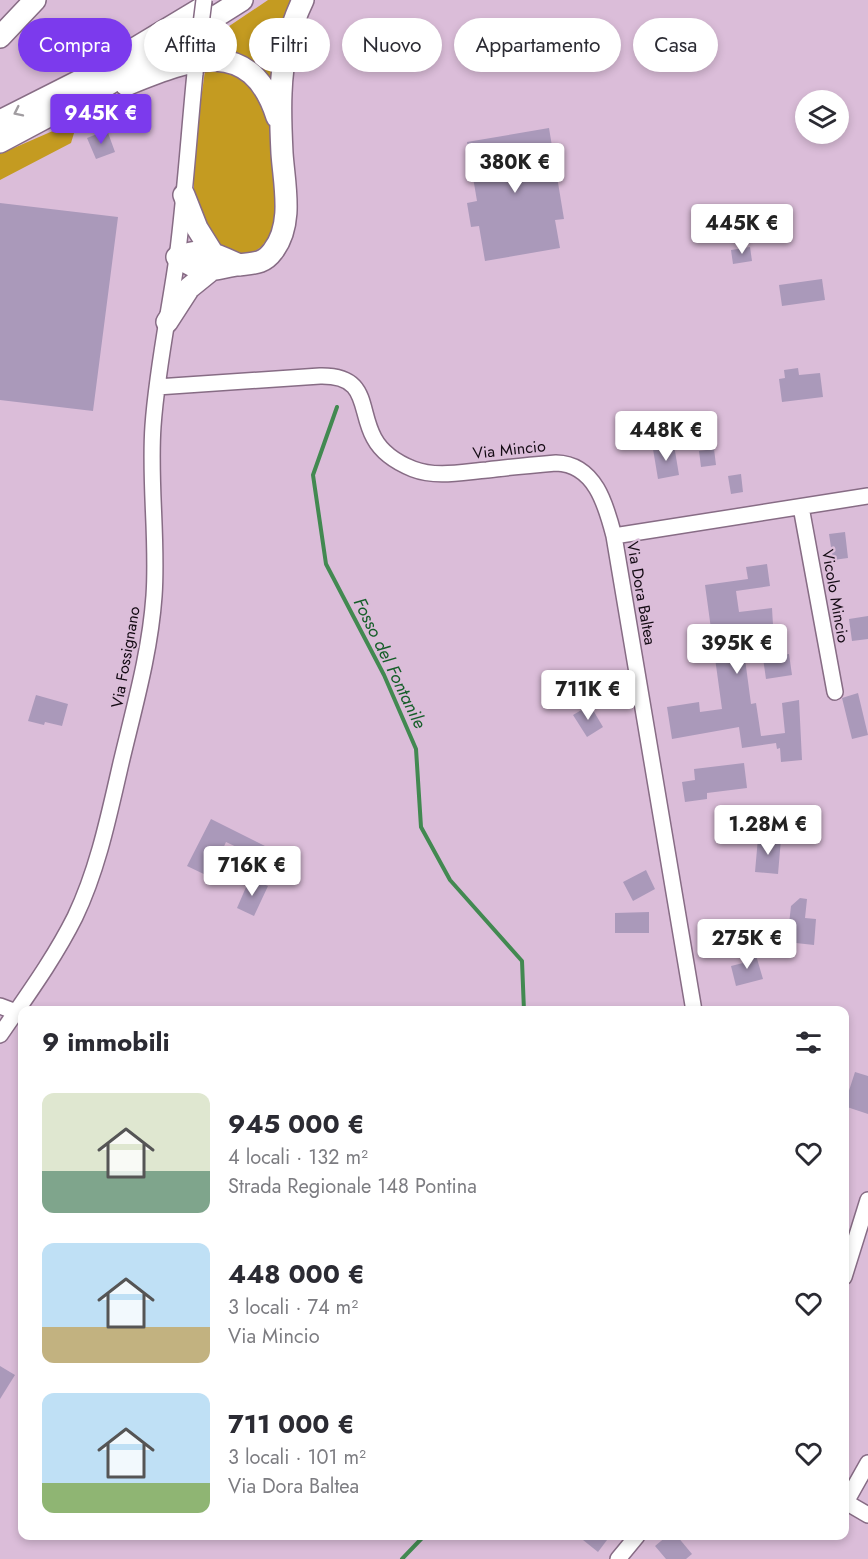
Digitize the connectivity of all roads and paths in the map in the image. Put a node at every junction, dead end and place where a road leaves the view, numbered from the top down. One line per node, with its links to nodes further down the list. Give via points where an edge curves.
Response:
1 (35, 0): 6 (highway)
2 (204, 0): 11 (street, Via Fossignano, bridge)
3 (215, 0): 8 (highway, one-way to 8, via 94,73)
4 (242, 0): 7 (highway)
5 (303, 0): 9 (highway, via 284,60)
6 (0, 37)
7 (56, 114): 9 (highway, via 166,70 222,60 240,65 260,81 270,96); 10 (highway)
8 (0, 121)
9 (281, 130): 13 (highway, via 286,210 273,252 253,264)
10 (0, 142)
11 (184, 195): 12 (street, Via Fossignano); 13 (highway)
12 (177, 257): 13 (highway, via 194,267); 14 (street, Via Fossignano)
13 (211, 262): 14 (highway)
14 (167, 322): 15 (street, Via Fossignano)
15 (157, 387): 18 (street, Via Mincio, via 337,378 358,392 373,436 397,461 414,470 436,474 571,465 597,488); 21 (street, Via Fossignano, via 151,464 155,582 139,689 86,891 61,942)
16 (868, 495): 17 (street)
17 (801, 507): 18 (street); 19 (street, Vicolo Mincio)
18 (614, 536): 22 (street, Via Dora Baltea)
19 (835, 692)
20 (0, 1006): 24 (street)
21 (20, 1006)
22 (693, 1006)
23 (18, 1009): 24 (street, Via Fossignano)
24 (16, 1012): 25 (street, Via Fossignano)
25 (0, 1035)
26 (868, 1200): 27 (street)
27 (849, 1261)
28 (868, 1463): 29 (street)
29 (849, 1495)
30 (849, 1504): 31 (street)
31 (868, 1515)
32 (635, 1540): 33 (street)
33 (618, 1559)

